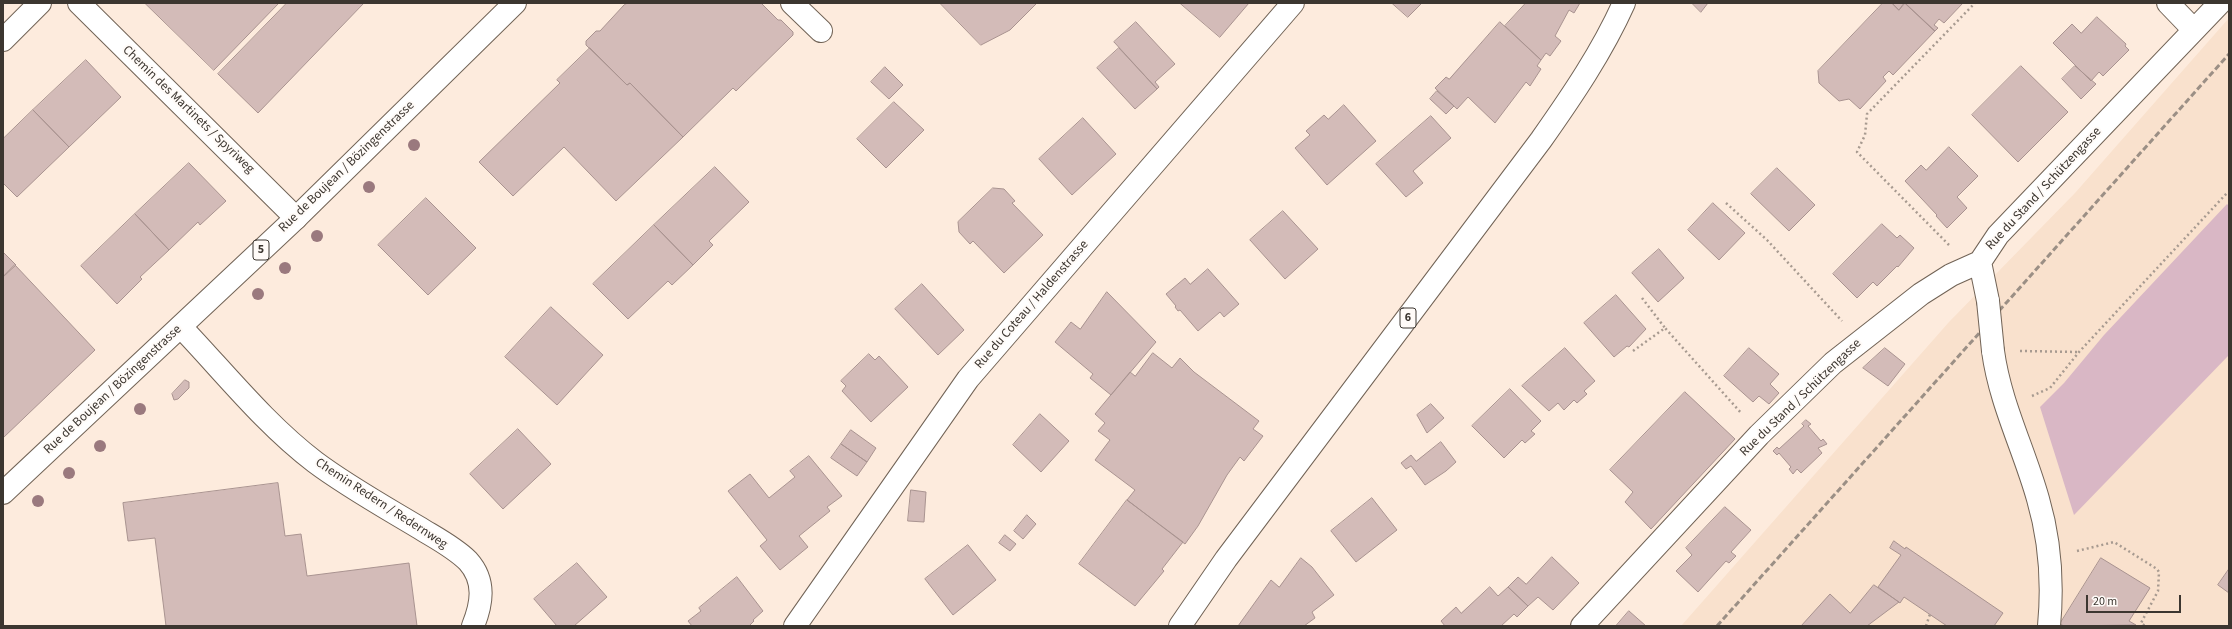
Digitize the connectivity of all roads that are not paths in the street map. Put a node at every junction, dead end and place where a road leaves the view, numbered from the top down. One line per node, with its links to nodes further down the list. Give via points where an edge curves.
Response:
1 (40, 3): 11 (street)
2 (79, 3): 12 (street, Chemin des Martinets / Spyriweg)
3 (515, 3): 12 (street, Rue de Boujean / Bözingenstrasse / 5)
4 (792, 3): 10 (street)
5 (1293, 3): 17 (street, Rue du Coteau / Haldenstrasse, via 968,379)
6 (1624, 3): 18 (street, 6, via 1596,55 1541,140 1226,559)
7 (2168, 3): 9 (street)
8 (2220, 3): 9 (street, Rue du Stand / Schützengasse)
9 (2194, 30): 13 (street, Rue du Stand / Schützengasse, via 1998,235)
10 (821, 31)
11 (3, 40)
12 (296, 218): 14 (street, Rue de Boujean / Bözingenstrasse / 5)
13 (1980, 262): 19 (street, Rue du Stand / Schützengasse, via 1951,275 1921,294 1833,363 1760,435); 20 (street, bridge, via 1988,301 1994,354 2006,407 2038,499 2048,543 2051,589)
14 (181, 327): 15 (street, Rue de Boujean / Bözingenstrasse / 5); 16 (street, Chemin Redern / Redernweg, via 278,430 314,461 468,561 482,591 479,611)
15 (3, 493)
16 (473, 626)
17 (796, 626)
18 (1180, 626)
19 (1582, 626)
20 (2049, 626)

